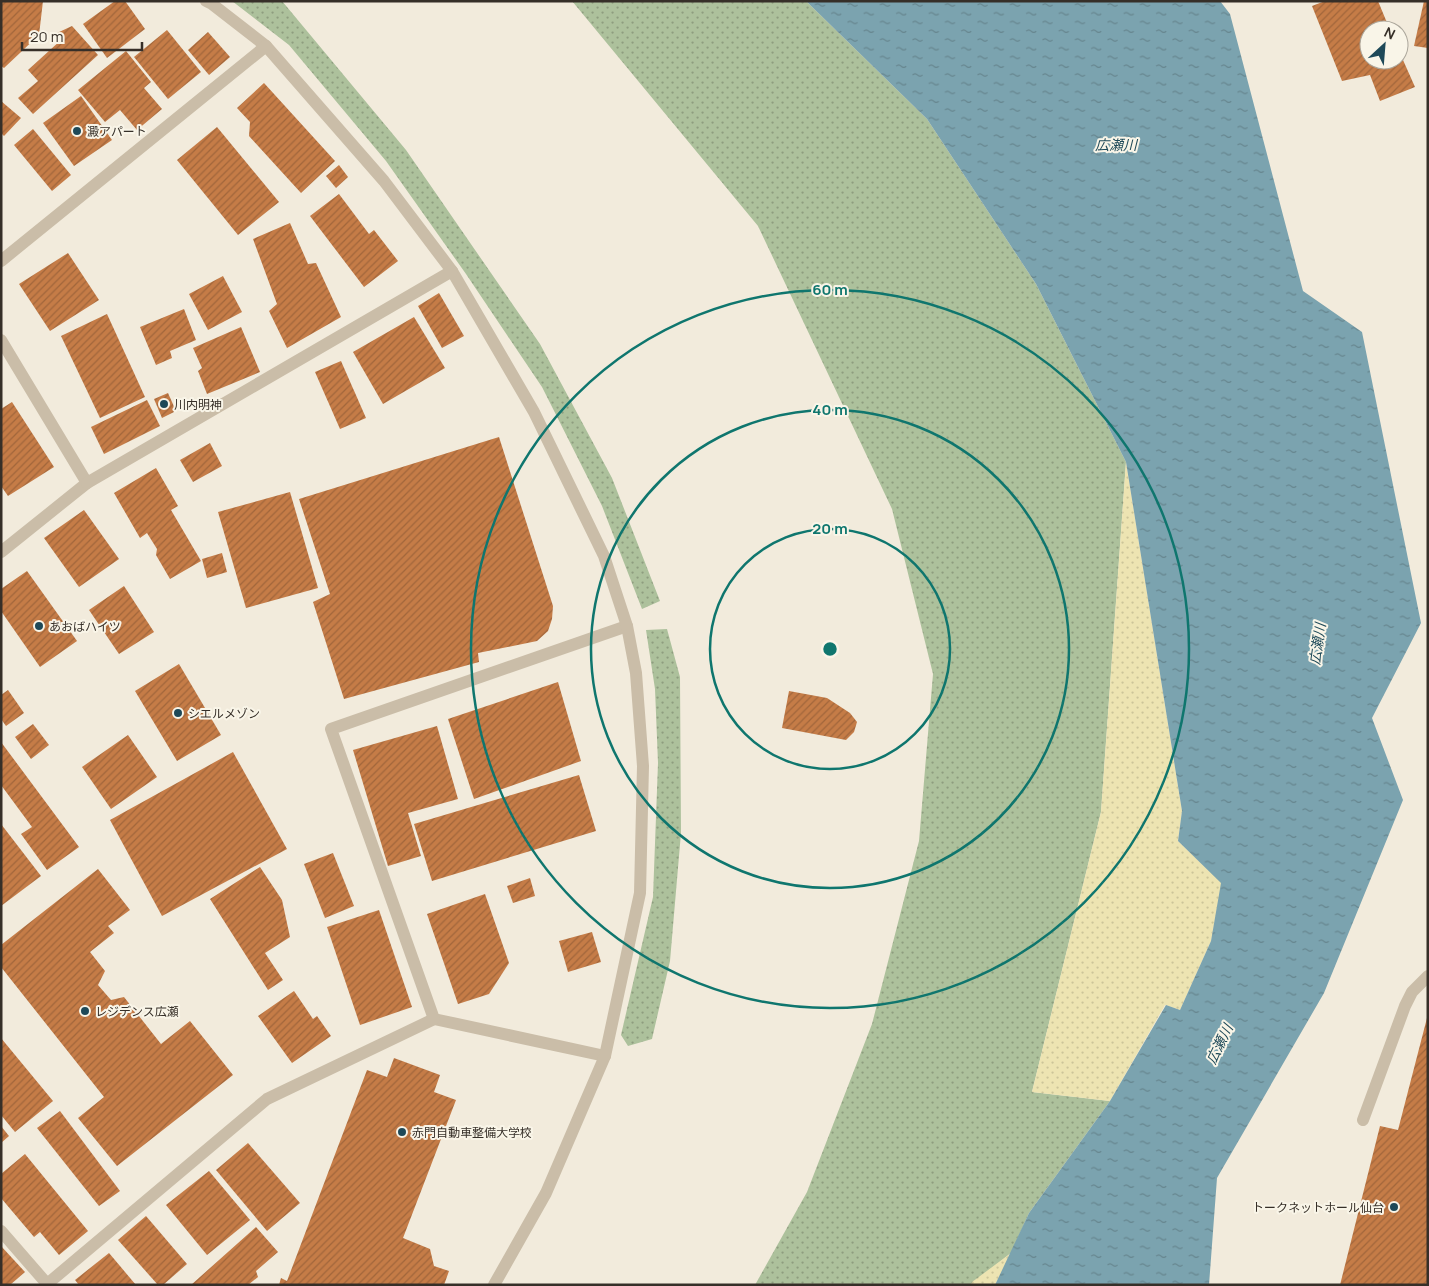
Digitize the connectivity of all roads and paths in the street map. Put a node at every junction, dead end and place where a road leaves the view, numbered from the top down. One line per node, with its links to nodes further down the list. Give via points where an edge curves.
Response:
1 (206, 1): 2 (street)
2 (266, 46): 3 (street); 4 (street, via 384,181)
3 (1, 261)
4 (452, 271): 6 (street); 8 (street, via 534,412 604,556)
5 (1, 340): 6 (street)
6 (87, 483): 7 (street)
7 (1, 552)
8 (627, 626): 10 (street, via 331,729); 11 (street, via 636,674 643,766 640,892)
9 (1428, 976): 12 (street, via 1412,992 1405,1006)
10 (434, 1019): 11 (street); 14 (street, via 267,1099)
11 (605, 1056): 15 (street, via 546,1193)
12 (1362, 1120)
13 (1, 1231): 14 (street)
14 (47, 1284)
15 (494, 1285)

